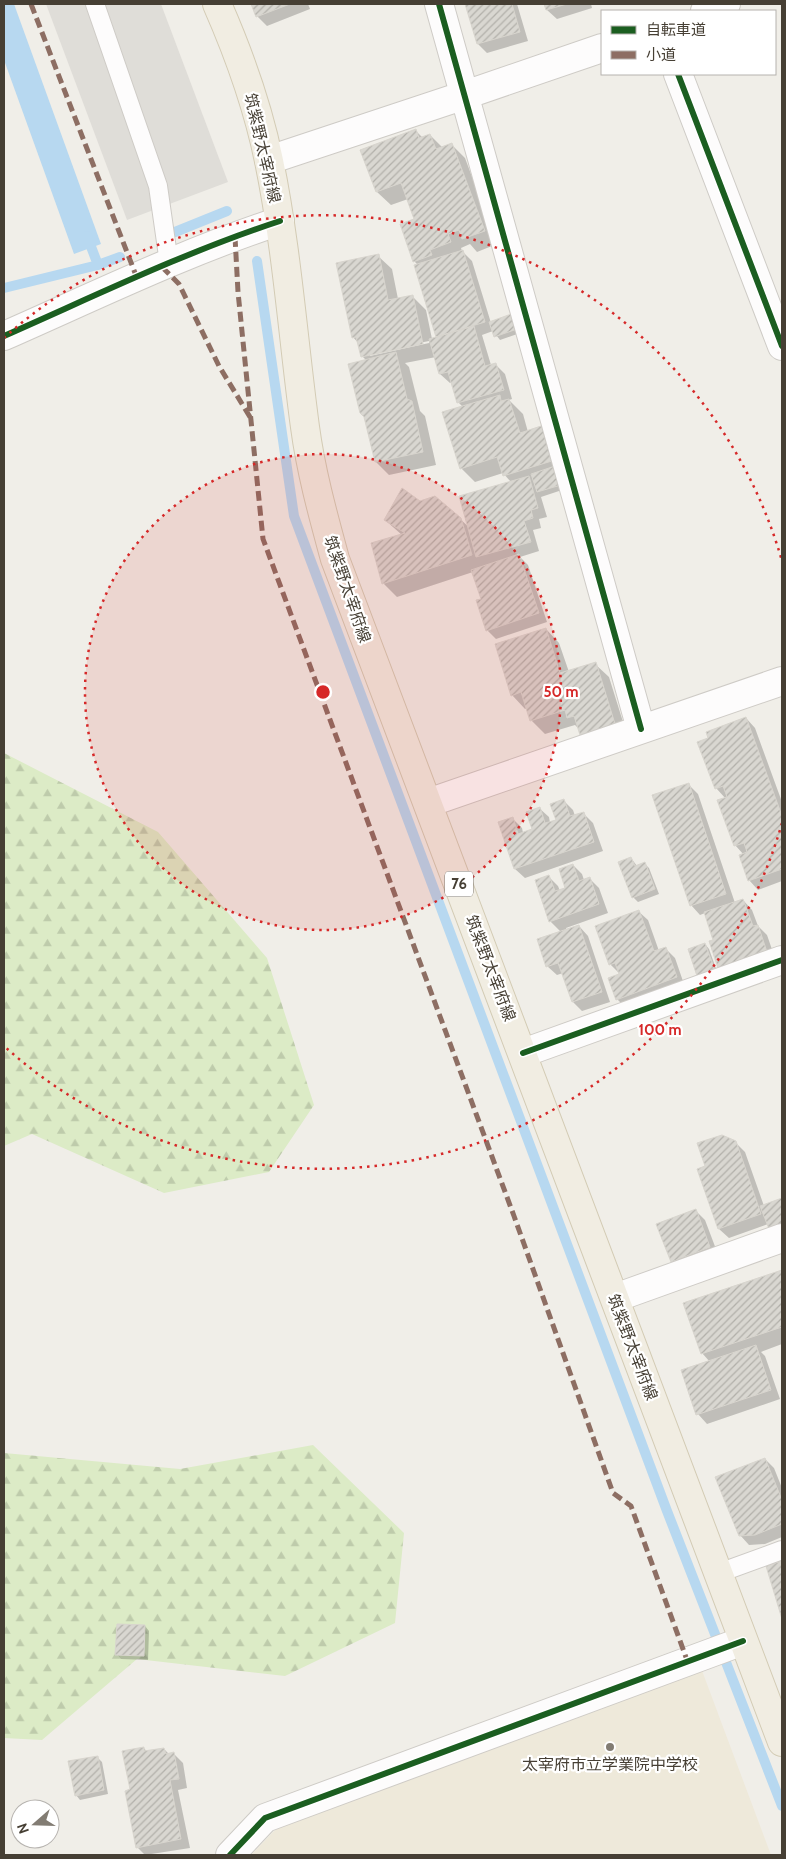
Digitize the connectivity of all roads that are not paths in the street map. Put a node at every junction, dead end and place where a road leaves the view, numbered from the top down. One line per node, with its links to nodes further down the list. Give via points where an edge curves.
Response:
1 (95, 4): 11 (lane, via 158,186)
2 (217, 4): 9 (main road, 筑紫野太宰府線 / 76, via 238,51)
3 (439, 4): 8 (street)
4 (726, 4): 5 (street)
5 (708, 10)
6 (601, 48): 8 (street)
7 (678, 75): 13 (street)
8 (465, 95): 9 (street); 15 (street)
9 (269, 160): 10 (main road, 筑紫野太宰府線 / 76)
10 (280, 221): 11 (street); 16 (main road, 筑紫野太宰府線 / 76, via 305,428 317,494 336,559)
11 (169, 263): 12 (street)
12 (4, 336)
13 (782, 346)
14 (782, 681): 15 (street)
15 (641, 729): 16 (street)
16 (428, 803): 18 (main road, 筑紫野太宰府線 / 76)
17 (782, 960): 18 (street)
18 (523, 1053): 20 (main road, 筑紫野太宰府線 / 76)
19 (782, 1238): 20 (street)
20 (615, 1298): 22 (main road, 筑紫野太宰府線 / 76)
21 (782, 1550): 22 (lane)
22 (719, 1573): 23 (main road, 筑紫野太宰府線 / 76)
23 (738, 1642): 24 (main road, 筑紫野太宰府線 / 76); 25 (street, via 265,1818)
24 (782, 1742)
25 (230, 1855)

